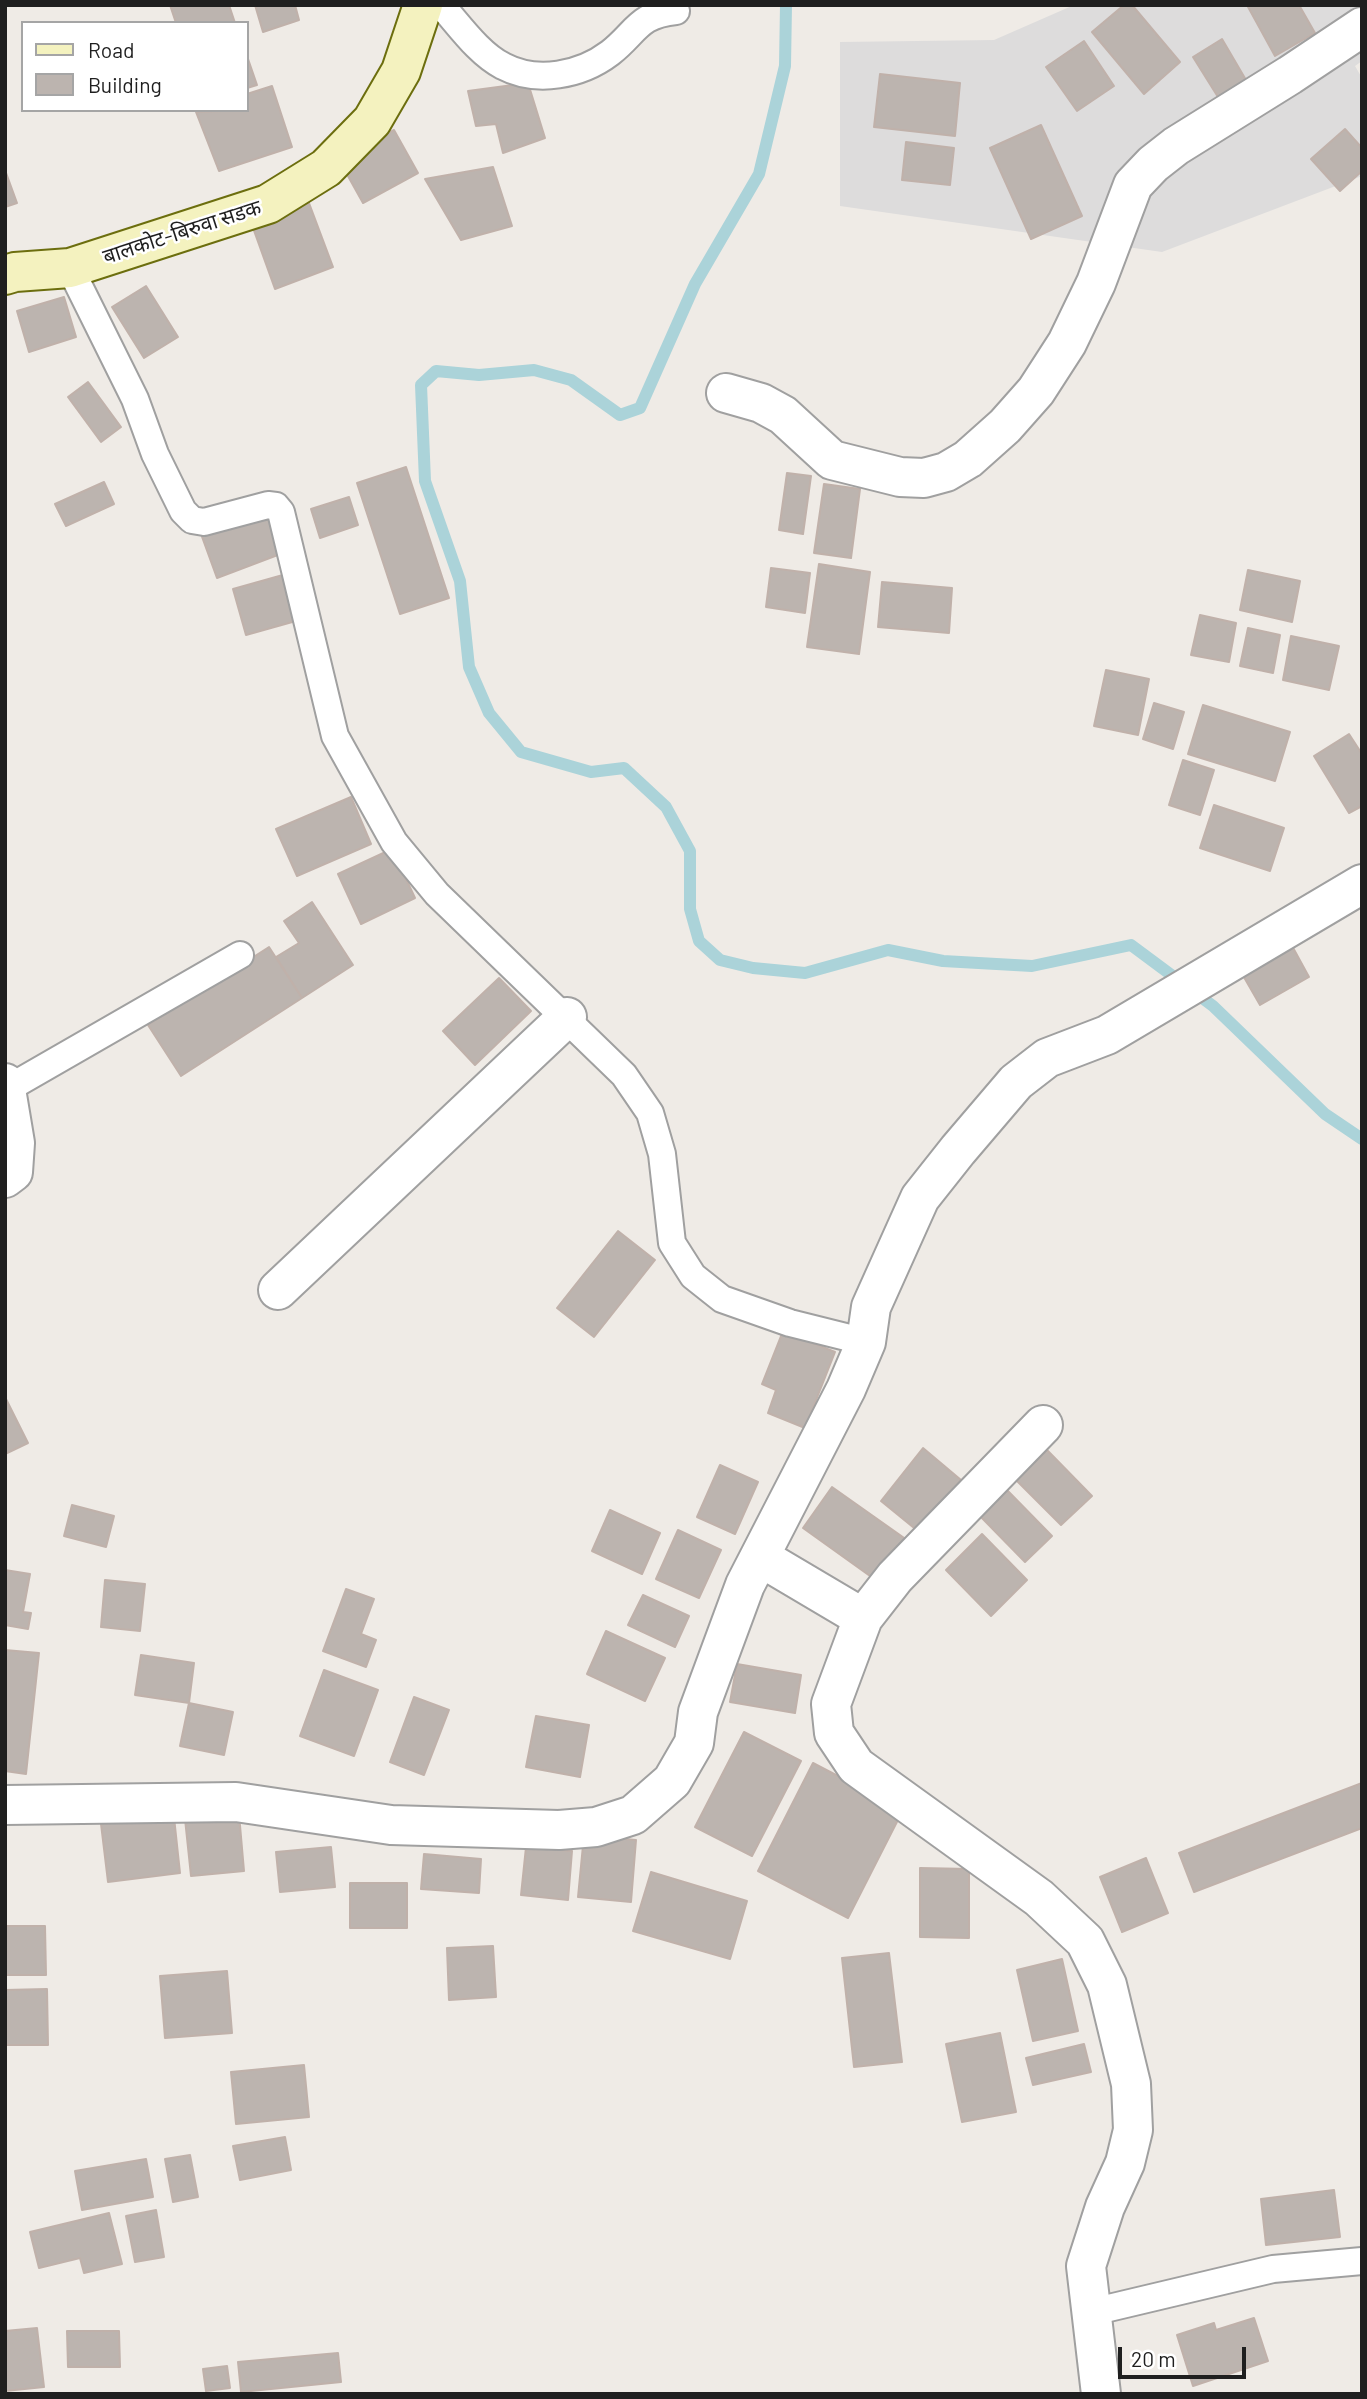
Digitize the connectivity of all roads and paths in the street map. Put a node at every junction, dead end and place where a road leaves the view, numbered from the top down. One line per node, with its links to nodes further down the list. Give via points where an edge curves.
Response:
1 (423, 5): 5 (main road, बालकोट-बिरुवा सडक, via 401,71 372,121 326,168 268,204)
2 (441, 5): 3 (lane, via 503,66 553,76 578,71 610,53 642,21 659,12)
3 (676, 11)
4 (1362, 27): 7 (street, via 1176,146 1133,185 1096,283 1067,342 1036,391 968,459 924,478 900,477 832,460 783,415)
5 (70, 268): 6 (main road, बालकोट-बिरुवा सडक); 10 (lane, via 135,399 183,511 192,520 204,522 268,505 281,512 335,736 394,842 437,894)
6 (5, 275)
7 (726, 393)
8 (1362, 884): 14 (street, via 1107,1035 1046,1058 1016,1082 920,1198 871,1307)
9 (240, 955): 11 (lane)
10 (566, 1017): 13 (street); 14 (lane, via 624,1075 650,1113 662,1154 672,1243 693,1276 722,1299 790,1323)
11 (6, 1086): 12 (street, via 15,1143 13,1172)
12 (5, 1178)
13 (278, 1290)
14 (866, 1342): 16 (street)
15 (1043, 1425): 17 (street, via 895,1577)
16 (760, 1557): 17 (street); 18 (street, via 706,1689 694,1744 672,1781 633,1815 596,1827 559,1830 391,1825 236,1802)
17 (863, 1618): 20 (street, via 831,1704 834,1733 856,1766 1039,1898 1085,1941 1107,1985 1132,2084 1133,2130 1086,2266)
18 (5, 1805)
19 (1362, 2261): 20 (lane, via 1273,2269)
20 (1092, 2312): 21 (street)
21 (1101, 2394)

